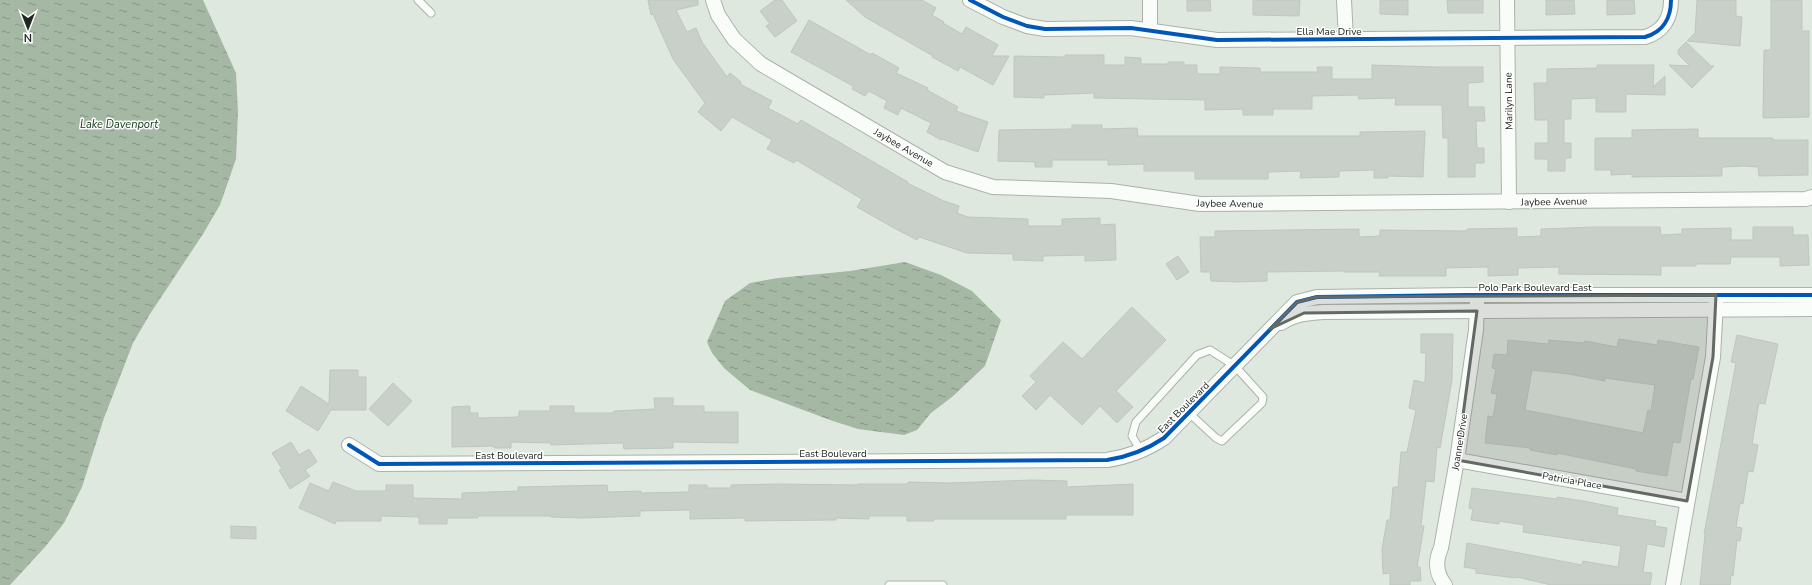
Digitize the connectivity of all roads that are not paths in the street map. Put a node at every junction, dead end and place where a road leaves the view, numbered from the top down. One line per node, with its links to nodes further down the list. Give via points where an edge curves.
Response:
1 (418, 0): 8 (lane)
2 (713, 0): 13 (street, Jaybee Avenue, via 718,16 734,39 761,64 946,172 994,187 1111,191 1200,204)
3 (970, 0): 9 (street, Ella Mae Drive, via 1027,26 1045,29)
4 (1150, 0): 9 (street)
5 (1344, 0): 10 (street)
6 (1507, 0): 11 (street, Marilyn Lane)
7 (1671, 0): 11 (street, Ella Mae Drive, via 1667,20 1657,32 1645,37)
8 (431, 13)
9 (1149, 30): 10 (street, Ella Mae Drive, via 1217,40)
10 (1346, 39): 11 (street, Ella Mae Drive)
11 (1507, 39): 13 (street, Marilyn Lane)
12 (1812, 196): 13 (street, Jaybee Avenue, via 1806,199)
13 (1509, 202)
14 (1477, 295): 15 (street, Polo Park Boulevard East); 19 (street, Joanne Drive); 20 (street, Polo Park Boulevard East, via 1317,297 1297,302)
15 (1716, 295): 16 (street, Polo Park Boulevard East); 18 (street)
16 (1812, 295)
17 (1812, 309): 18 (street)
18 (1715, 310): 19 (street); 26 (street, via 1713,357)
19 (1477, 311): 20 (street, via 1304,313); 25 (street, Joanne Drive)
20 (1270, 329): 21 (street, East Boulevard)
21 (1235, 366): 22 (street, East Boulevard); 22 (lane, via 1263,397 1262,403 1222,441); 24 (lane, via 1210,350 1197,355 1136,422 1132,436)
22 (1189, 413): 24 (street, East Boulevard, via 1164,438)
23 (349, 445): 24 (street, East Boulevard, via 379,464 1107,460)
24 (1141, 451)
25 (1457, 460): 26 (street, Patricia Place); 29 (street, Joanne Drive, via 1437,560 1439,576)
26 (1687, 501): 30 (street)
27 (889, 585): 28 (lane)
28 (943, 585)
29 (1445, 585)
30 (1673, 585)

